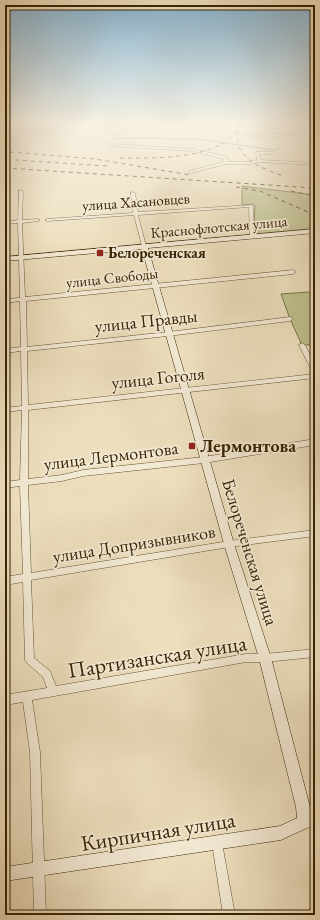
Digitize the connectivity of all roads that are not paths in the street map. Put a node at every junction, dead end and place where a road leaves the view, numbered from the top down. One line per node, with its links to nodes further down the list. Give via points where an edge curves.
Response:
1 (214, 166): 2 (street)
2 (190, 172)
3 (21, 191): 8 (street)
4 (133, 193): 5 (street)
5 (136, 215): 7 (street, улица Хасановцев); 11 (street, улица Хасановцев, via 251,206); 12 (street)
6 (38, 220): 8 (street)
7 (47, 220)
8 (20, 222): 9 (street); 13 (street)
9 (5, 223)
10 (315, 231): 11 (street, Краснофлотская улица)
11 (252, 236): 12 (street, Краснофлотская улица)
12 (144, 246): 13 (street, Краснофлотская улица); 16 (street, Белореченская улица)
13 (22, 258): 14 (street, Краснофлотская улица); 17 (street)
14 (5, 259)
15 (293, 272): 16 (street, улица Свободы)
16 (155, 286): 17 (street, улица Свободы); 20 (street, Белореченская улица)
17 (22, 299): 18 (street, улица Свободы); 22 (street)
18 (5, 301)
19 (290, 319): 20 (street, улица Правды)
20 (168, 334): 22 (street, улица Правды); 26 (street, Белореченская улица)
21 (302, 344): 24 (street)
22 (23, 348): 23 (street, улица Правды); 27 (street)
23 (5, 351)
24 (315, 371)
25 (315, 376): 26 (street, улица Гоголя)
26 (184, 391): 27 (street, улица Гоголя); 30 (street, Белореченская улица)
27 (25, 407): 28 (street, улица Гоголя); 31 (street)
28 (5, 410)
29 (315, 442): 30 (street, улица Лермонтова)
30 (204, 460): 31 (street, улица Лермонтова); 34 (street, Белореченская улица)
31 (24, 482): 32 (street, улица Лермонтова); 35 (street)
32 (5, 485)
33 (315, 532): 34 (street, улица Допризывников)
34 (229, 544): 35 (street, улица Допризывников); 38 (street, Белореченская улица)
35 (26, 578): 36 (street, улица Допризывников); 39 (street, via 30,660 47,674)
36 (5, 581)
37 (315, 653): 38 (street, Партизанская улица)
38 (265, 658): 39 (street, Партизанская улица, via 246,658); 42 (street, Белореченская улица, via 303,807)
39 (53, 691): 40 (street, Партизанская улица)
40 (27, 698): 41 (street, Партизанская улица); 44 (street, via 35,752)
41 (5, 700)
42 (310, 823): 43 (street, Кирпичная улица, via 281,833)
43 (216, 843): 44 (street, Кирпичная улица); 47 (street)
44 (39, 870): 45 (street, Кирпичная улица); 46 (street)
45 (5, 874)
46 (40, 915)
47 (229, 915)

